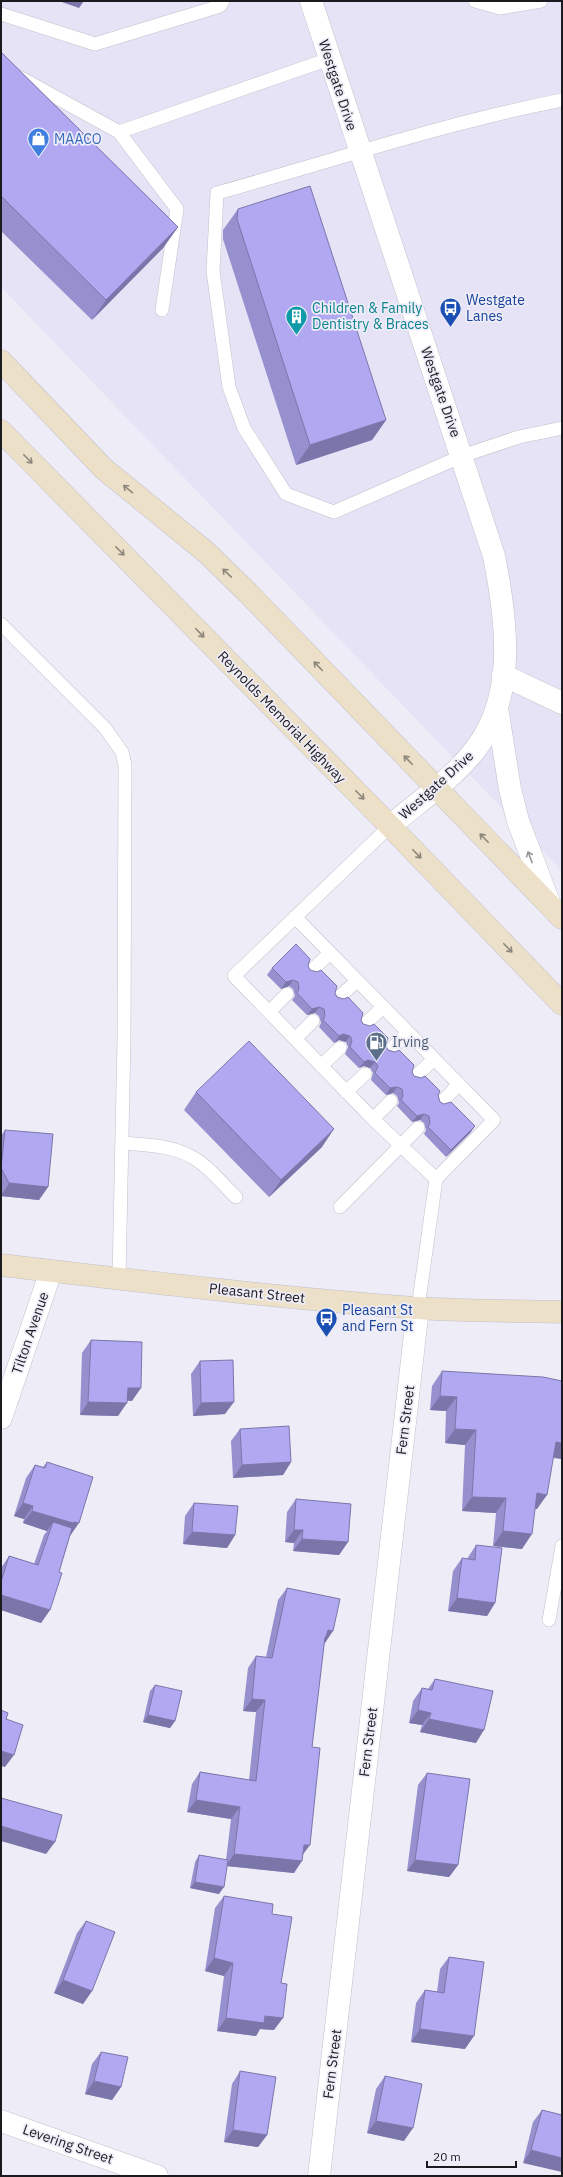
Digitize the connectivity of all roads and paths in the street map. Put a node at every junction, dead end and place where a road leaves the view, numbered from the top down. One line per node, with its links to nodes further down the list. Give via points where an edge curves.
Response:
1 (223, 1): 5 (lane, via 220,6 95,44)
2 (311, 1): 6 (street, Westgate Drive)
3 (475, 1): 4 (lane, via 500,8)
4 (541, 1)
5 (1, 14)
6 (329, 59): 9 (lane); 10 (street, Westgate Drive)
7 (13, 73): 9 (lane)
8 (562, 100): 10 (lane, via 435,129)
9 (119, 132): 11 (lane, via 177,209)
10 (360, 153): 15 (street, Westgate Drive); 15 (lane, via 217,193 214,271 229,387 244,428 286,494 334,512)
11 (162, 310)
12 (1, 361): 20 (main road, one-way to 12, via 220,566 104,469)
13 (562, 428): 15 (lane, via 519,437)
14 (1, 431): 21 (main road, Reynolds Memorial Highway, one-way to 21)
15 (462, 456): 17 (street, Westgate Drive, via 499,578 504,625)
16 (1, 624): 48 (lane, via 105,728 122,752 125,793)
17 (503, 675): 18 (street); 19 (street, Westgate Drive)
18 (562, 703)
19 (497, 708): 20 (street, Westgate Drive, via 490,728 470,756); 22 (street, one-way to 19, via 518,821 510,789)
20 (435, 788): 21 (street, Westgate Drive); 22 (main road, one-way to 20)
21 (390, 826): 23 (lane); 29 (main road, Reynolds Memorial Highway, one-way to 29)
22 (556, 912)
23 (295, 917): 24 (lane); 31 (lane, via 234,976)
24 (330, 953): 25 (lane); 26 (lane)
25 (311, 971)
26 (357, 981): 28 (lane); 30 (lane)
27 (287, 994): 31 (lane)
28 (338, 998)
29 (562, 1004)
30 (383, 1007): 33 (lane); 34 (lane)
31 (269, 1012): 35 (lane)
32 (313, 1021): 35 (lane)
33 (364, 1025)
34 (408, 1032): 37 (lane); 38 (lane)
35 (295, 1039): 39 (lane)
36 (340, 1048): 39 (lane)
37 (389, 1051)
38 (434, 1059): 41 (lane); 42 (lane)
39 (321, 1066): 43 (lane)
40 (365, 1074): 43 (lane)
41 (415, 1077)
42 (459, 1084): 45 (lane); 50 (lane, via 494,1120)
43 (346, 1092): 46 (lane)
44 (391, 1101): 46 (lane)
45 (441, 1103)
46 (373, 1119): 49 (lane)
47 (418, 1128): 49 (lane)
48 (122, 1143): 51 (lane, via 159,1146 180,1151 198,1160); 55 (lane)
49 (401, 1145): 50 (lane); 52 (lane)
50 (436, 1179): 56 (lane)
51 (236, 1197)
52 (340, 1206)
53 (1, 1265): 54 (main road, Pleasant Street)
54 (51, 1271): 55 (main road, Pleasant Street); 58 (street, Tilton Avenue)
55 (119, 1278): 56 (main road, Pleasant Street, via 277,1296)
56 (418, 1308): 57 (main road, Pleasant Street); 63 (street, Fern Street)
57 (562, 1312)
58 (1, 1418)
59 (562, 1546): 60 (lane)
60 (549, 1620)
61 (1, 2121): 62 (street, Levering Street)
62 (157, 2176)
63 (319, 2176)

